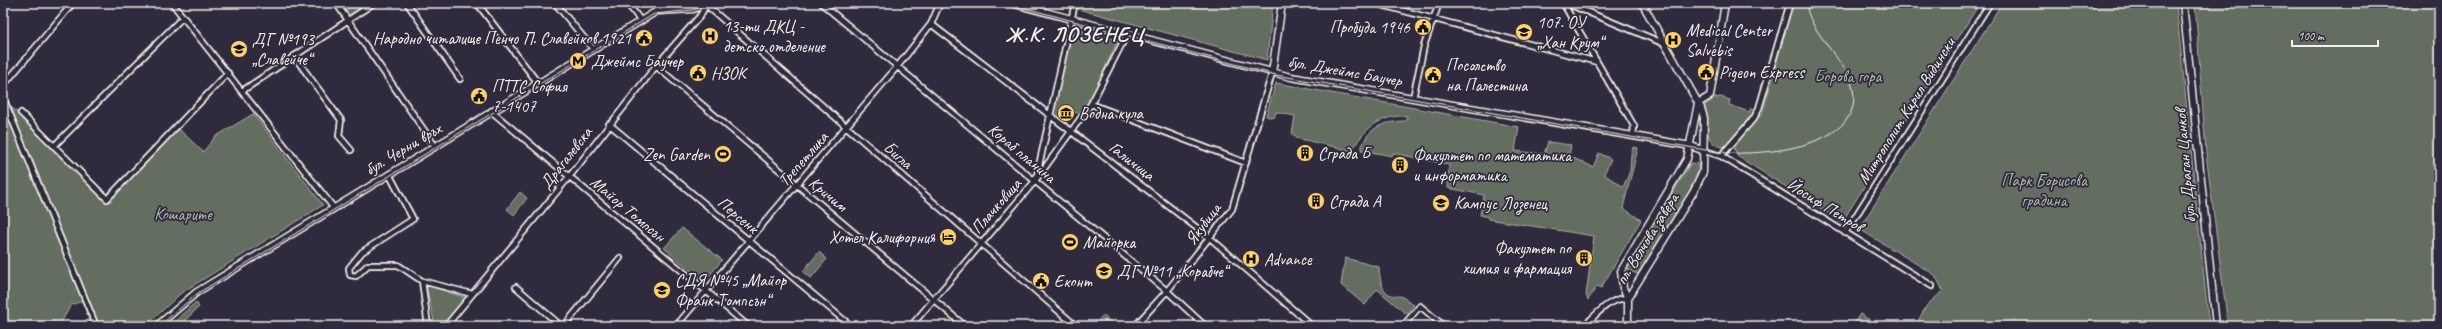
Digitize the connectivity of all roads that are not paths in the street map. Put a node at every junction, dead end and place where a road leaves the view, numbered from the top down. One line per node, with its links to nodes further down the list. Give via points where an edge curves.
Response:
1 (73, 3): 43 (street)
2 (172, 3): 26 (street)
3 (336, 3): 29 (street)
4 (374, 3): 29 (street)
5 (407, 3): 41 (street)
6 (477, 3): 42 (street)
7 (555, 3): 34 (street)
8 (627, 3): 30 (street)
9 (670, 3): 25 (street, бул. Черни връх)
10 (821, 3): 38 (street, Кораб планина)
11 (940, 3): 31 (street, Трепетлика)
12 (1011, 3): 28 (street, бул. Джеймс Баучер)
13 (1075, 3): 28 (street)
14 (1282, 3): 39 (street)
15 (1374, 3): 27 (street)
16 (1439, 3): 27 (street)
17 (1563, 3): 36 (street)
18 (1566, 3): 33 (street)
19 (1642, 3): 33 (street, пл. Велчова завера)
20 (1725, 3): 47 (street, via 1710,96)
21 (1790, 3): 61 (street, via 1759,108 1754,118)
22 (1990, 3): 68 (street, Митрополит Кирил Видински)
23 (2183, 3): 102 (street, бул. Драган Цанков)
24 (706, 4): 25 (street, via 693,9); 37 (street, Драгалевска, via 700,16); 53 (street, Бигла)
25 (656, 12): 30 (street, бул. Черни връх)
26 (183, 17): 40 (street); 56 (street)
27 (1434, 18): 36 (street); 46 (street, via 1424,46)
28 (1072, 19): 32 (street, бул. Джеймс Баучер); 51 (street)
29 (348, 20): 35 (street); 57 (street)
30 (641, 21): 34 (street, бул. Черни връх)
31 (931, 24): 38 (street, Трепетлика); 51 (street, Галичица)
32 (1127, 34): 39 (street, бул. Джеймс Баучер); 48 (street, Плачковица)
33 (1665, 44): 47 (street, пл. Велчова завера)
34 (594, 50): 42 (street, бул. Черни връх)
35 (294, 56): 44 (street); 59 (street, via 341,120 339,136)
36 (1597, 62): 55 (street, via 1634,126)
37 (656, 66): 52 (street, Драгалевска); 66 (street, Кричим)
38 (897, 67): 53 (street, Трепетлика); 65 (street, Кораб планина)
39 (1272, 72): 46 (street, бул. Джеймс Баучер); 62 (street, Якубица)
40 (228, 73): 44 (street); 56 (street, via 107,199)
41 (460, 79)
42 (538, 83): 49 (street, бул. Черни връх)
43 (3, 86)
44 (242, 90): 67 (street)
45 (3, 97): 83 (street)
46 (1413, 98): 55 (street, бул. Джеймс Баучер)
47 (1698, 103): 58 (street, пл. Велчова завера); 60 (street, пл. Велчова завера, via 1704,118)
48 (1092, 104): 54 (street, Плачковица); 62 (street)
49 (492, 111): 57 (street, бул. Черни връх); 64 (street, Майор Томпсън)
50 (21, 112): 56 (street)
51 (1049, 114): 54 (street, Галичица); 65 (street)
52 (609, 124): 64 (street, Драгалевска); 70 (street, Персенк)
53 (848, 128): 66 (street, Трепетлика); 71 (street, Бигла)
54 (1072, 131): 65 (street, Плачковица); 69 (street, Галичица)
55 (1633, 136): 58 (street, бул. Джеймс Баучер)
56 (54, 146)
57 (435, 146): 63 (street, бул. Черни връх)
58 (1691, 146): 60 (street, бул. Джеймс Баучер); 79 (street, пл. Велчова завера, via 1679,174 1622,271 1623,288)
59 (351, 150)
60 (1702, 150): 61 (street, Йосиф Петров); 79 (street, пл. Велчова завера, via 1703,172 1694,190)
61 (1721, 156): 68 (street, Йосиф Петров)
62 (1246, 164): 69 (street, Якубица, via 1232,209)
63 (389, 174): 67 (street, бул. Черни връх); 73 (street, via 414,220 362,252 355,258 348,272 356,276 368,265 398,265)
64 (569, 177): 76 (street, Майор Томпсън); 78 (street, Драгалевска)
65 (1035, 181): 71 (street, Плачковица); 77 (street, Кораб планина)
66 (797, 185): 70 (street, Трепетлика); 80 (street, Кричим)
67 (333, 207): 84 (street, бул. Черни връх, via 197,292)
68 (1845, 233): 74 (street, Йосиф Петров)
69 (1210, 238): 77 (street, Якубица); 97 (street, Галичица)
70 (748, 240): 76 (street, Трепетлика); 91 (street, Персенк)
71 (981, 243): 80 (street, Плачковица); 94 (street, Бигла)
72 (620, 258): 88 (street)
73 (422, 281): 78 (street); 85 (street)
74 (1932, 286)
75 (516, 287): 87 (street)
76 (706, 290): 89 (street, Трепетлика); 90 (street, Майор Томпсън)
77 (1167, 291): 95 (street, Якубица); 96 (street, Кораб планина)
78 (472, 294): 86 (street, Драгалевска)
79 (1628, 298): 100 (street, via 1616,300 1605,306); 101 (street)
80 (933, 299): 92 (street, Плачковица); 93 (street, Кричим)
81 (3, 325): 82 (street)
82 (6, 326)
83 (96, 326)
84 (158, 326)
85 (428, 326)
86 (446, 326)
87 (561, 326)
88 (564, 326)
89 (676, 326)
90 (748, 326)
91 (851, 326)
92 (911, 326)
93 (965, 326)
94 (1076, 326)
95 (1134, 326)
96 (1205, 326)
97 (1312, 326)
98 (1403, 326): 99 (street, via 1420,306)
99 (1444, 326)
100 (1584, 326)
101 (1628, 326)
102 (2216, 326)

